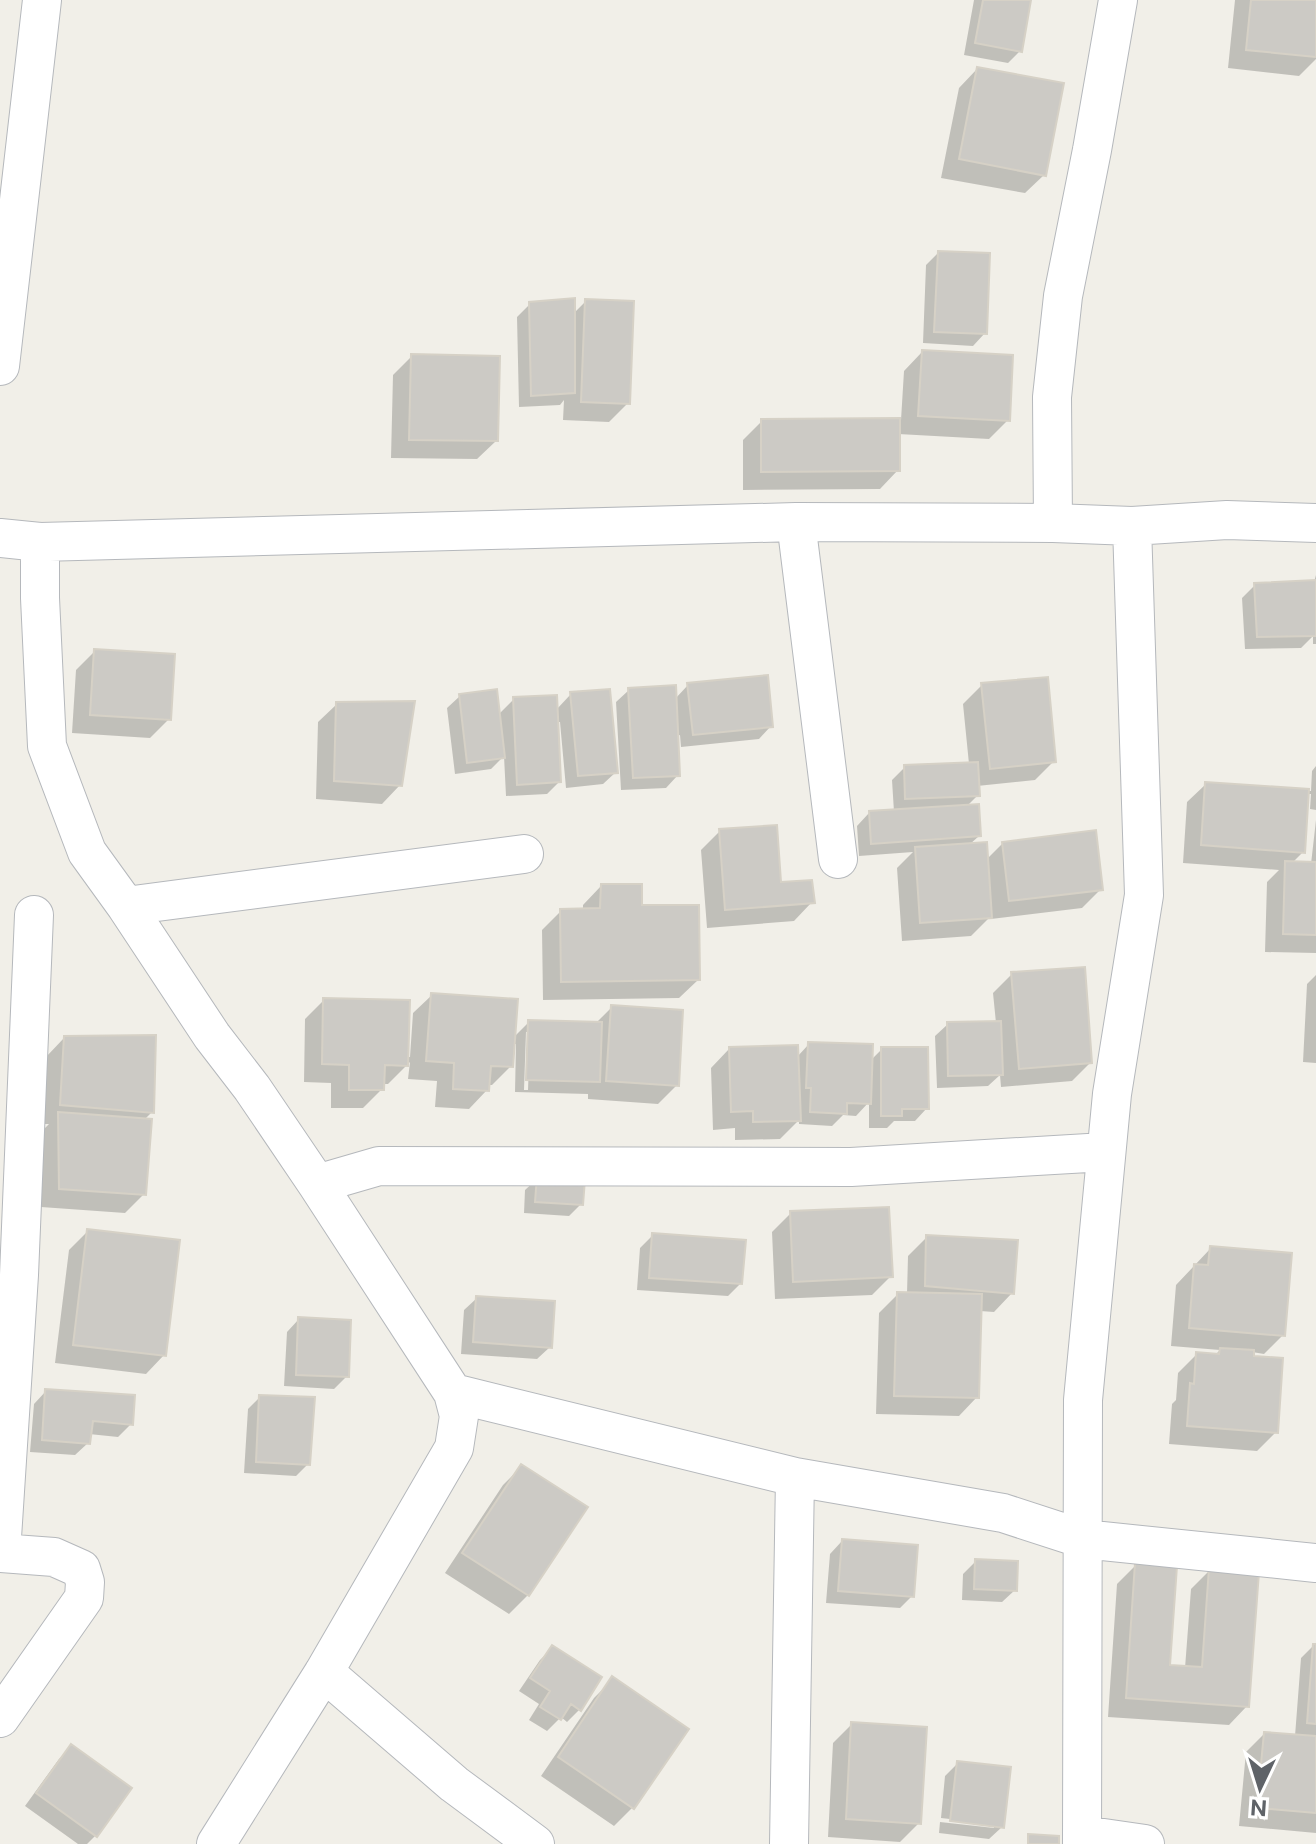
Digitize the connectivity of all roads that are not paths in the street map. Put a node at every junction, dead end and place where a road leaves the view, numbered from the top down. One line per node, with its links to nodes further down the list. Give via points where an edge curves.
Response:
1 (42, 0): 3 (street)
2 (1118, 0): 5 (street, via 1063,296 1052,397)
3 (0, 366)
4 (796, 522): 5 (street); 9 (street); 11 (street)
5 (1053, 523): 7 (street)
6 (1316, 523): 7 (street, via 1227,520)
7 (1132, 526): 14 (street, via 1144,895)
8 (0, 538): 9 (street)
9 (40, 542): 12 (street, via 47,746 87,852)
10 (524, 854): 12 (street)
11 (838, 859)
12 (126, 906): 15 (street)
13 (34, 915): 19 (street, via 19,1275)
14 (1105, 1152): 15 (street, via 851,1167 379,1166); 18 (street, via 1083,1400)
15 (317, 1184): 16 (street)
16 (453, 1393): 17 (street); 21 (street, via 459,1416 454,1448)
17 (795, 1477): 18 (street, via 1003,1513); 26 (street)
18 (1083, 1539): 20 (street); 23 (street)
19 (0, 1553): 22 (street, via 54,1557 81,1569 85,1582 84,1598)
20 (1316, 1563)
21 (324, 1672): 24 (street); 25 (street, via 454,1784)
22 (0, 1718)
23 (1082, 1840): 27 (street)
24 (216, 1844)
25 (535, 1844)
26 (789, 1844)
27 (1145, 1844)

